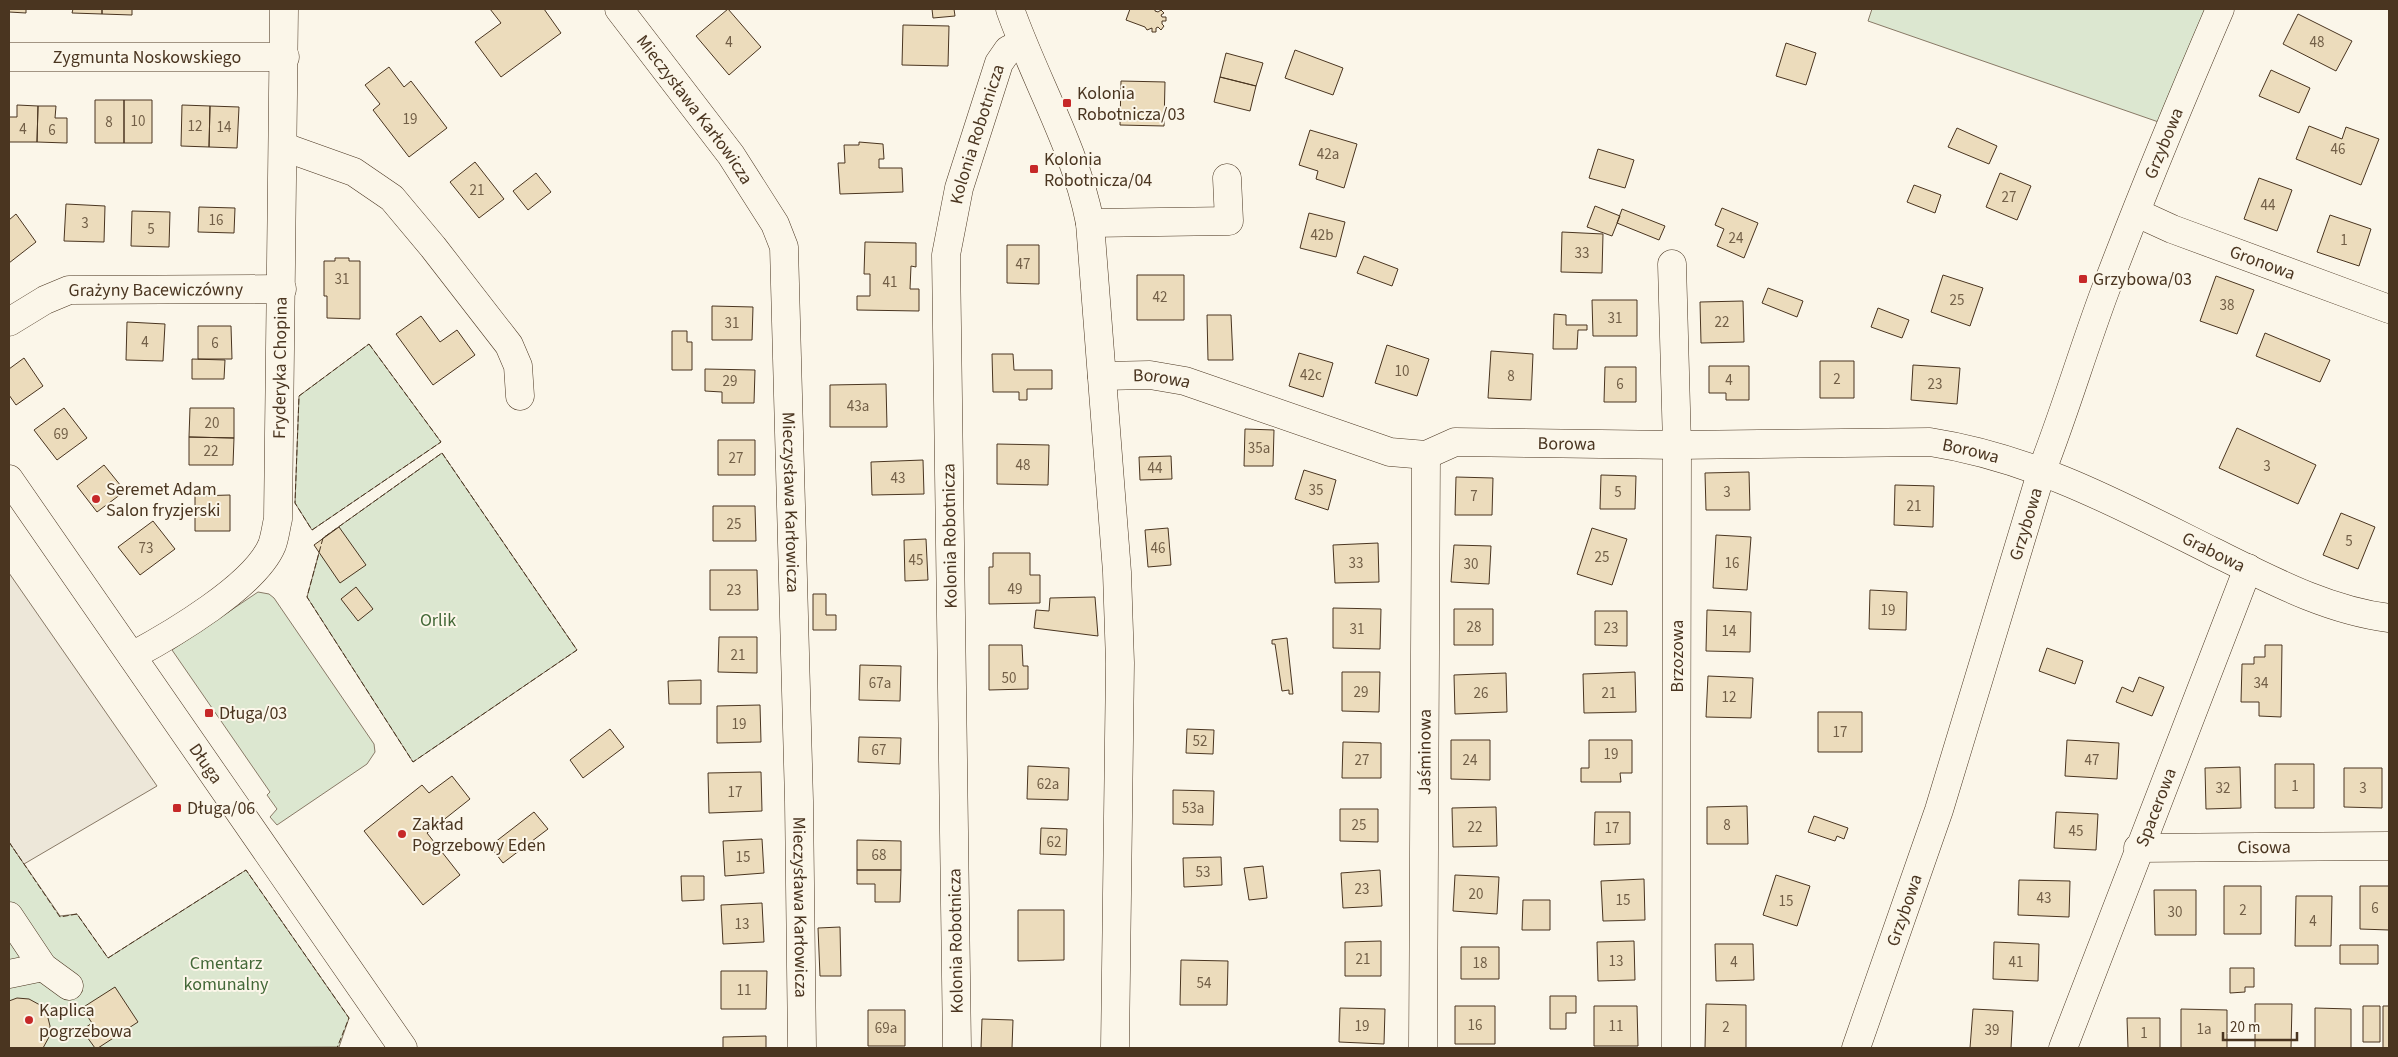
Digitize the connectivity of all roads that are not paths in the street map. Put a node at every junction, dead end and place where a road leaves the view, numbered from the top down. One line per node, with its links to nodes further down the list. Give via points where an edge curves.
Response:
1 (284, 9): 6 (street, Fryderyka Chopina)
2 (619, 9): 32 (street, Mieczysława Karłowicza, via 731,155 775,224 784,247)
3 (1010, 9): 5 (street, Kolonia Robotnicza)
4 (2220, 9): 10 (street, Grzybowa)
5 (1022, 43): 11 (street, Kolonia Robotnicza, via 1070,156); 33 (street, Kolonia Robotnicza, via 1008,50 999,64 959,188 946,255)
6 (285, 57): 7 (street, Zygmunta Noskowskiego); 8 (street, Fryderyka Chopina)
7 (9, 58)
8 (284, 147): 13 (street, Fryderyka Chopina); 17 (street, via 354,172 392,198 509,345 518,366)
9 (1227, 178): 11 (street, via 1229,221)
10 (2137, 213): 14 (street, Gronowa); 20 (street, Grzybowa, via 2105,291)
11 (1090, 223): 16 (street, Kolonia Robotnicza)
12 (1672, 264): 18 (street, Brzozowa)
13 (282, 289): 15 (street, Grażyny Bacewiczówny, via 69,290); 24 (street, Fryderyka Chopina, via 278,519 272,545 258,568 240,586)
14 (2389, 309)
15 (9, 322)
16 (1102, 376): 19 (street, Borowa, via 1150,375 1185,381 1390,452); 34 (street, Kolonia Robotnicza, via 1117,572 1120,663)
17 (520, 396)
18 (1677, 445): 19 (street, Borowa, via 1455,442); 20 (street, Borowa, via 1930,442); 36 (street, Brzozowa)
19 (1426, 455): 35 (street, Jaśminowa)
20 (2042, 470): 22 (street, Grabowa, via 2097,493); 37 (street, Grzybowa, via 1939,810)
21 (9, 479): 24 (street, Długa)
22 (2248, 568): 23 (street, Grabowa, via 2325,603); 26 (street, Spacerowa)
23 (2389, 618)
24 (132, 656): 31 (street, Długa)
25 (2389, 846): 26 (street, Cisowa)
26 (2138, 848): 38 (street, Spacerowa)
27 (9, 916): 28 (street)
28 (43, 967): 29 (street); 30 (street)
29 (9, 974)
30 (69, 986)
31 (403, 1048)
32 (802, 1048)
33 (957, 1048)
34 (1115, 1048)
35 (1423, 1048)
36 (1676, 1048)
37 (1856, 1048)
38 (2063, 1048)

